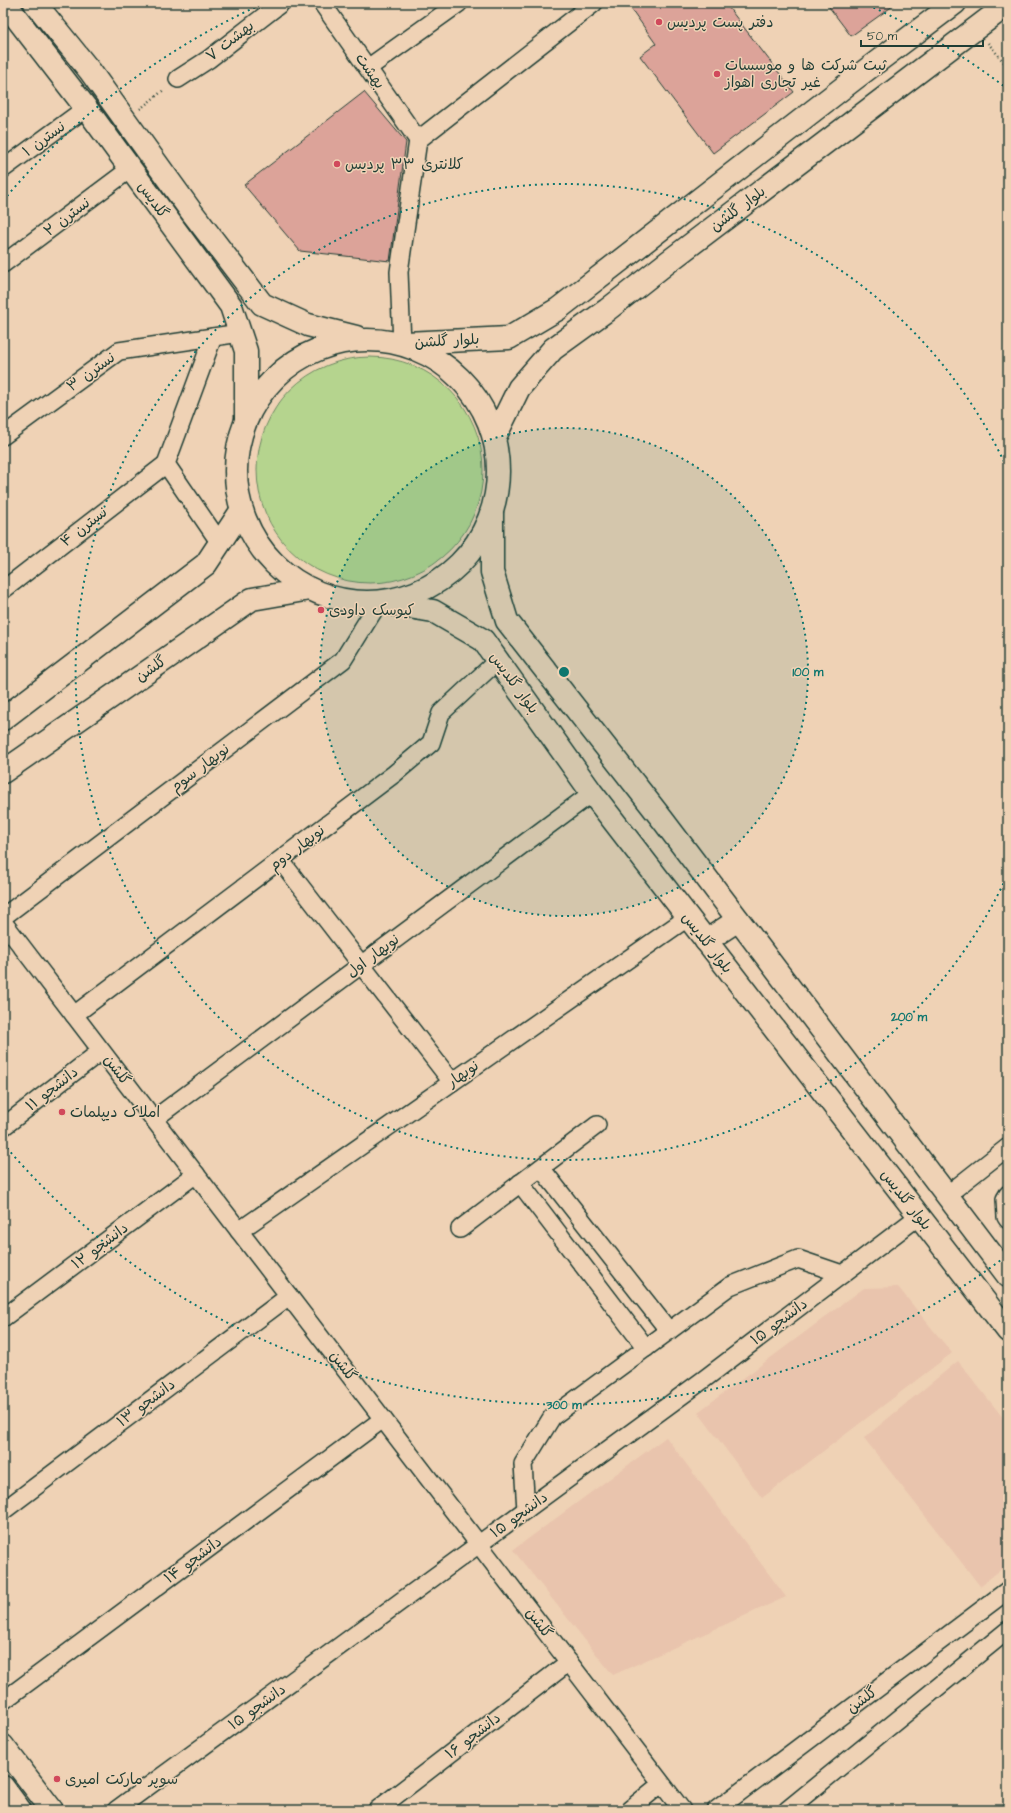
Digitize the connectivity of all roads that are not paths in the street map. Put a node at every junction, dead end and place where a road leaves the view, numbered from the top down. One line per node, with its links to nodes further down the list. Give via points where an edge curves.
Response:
1 (5, 3): 13 (main road, گلدیس)
2 (35, 3): 20 (main road, گلدیس, via 90,71 262,304 308,325)
3 (281, 3): 10 (street, بهشت ۷, via 209,59)
4 (322, 3): 9 (street, بهشت)
5 (459, 3): 9 (street)
6 (594, 3): 14 (street)
7 (1008, 4): 12 (main road, بلوار گلشن)
8 (949, 5): 11 (main road, بلوار گلشن)
9 (368, 68): 14 (street, بهشت)
10 (178, 79)
11 (853, 80): 12 (main road); 21 (main road, بلوار گلشن, via 558,309 509,338)
12 (874, 106): 24 (main road, بلوار گلشن, via 553,349 519,388)
13 (86, 108): 15 (street, نسترن ۱); 16 (main road, گلدیس)
14 (418, 140): 21 (street, via 399,272)
15 (3, 169)
16 (130, 169): 17 (street, نسترن ۲); 18 (main road, گلدیس, via 231,306)
17 (3, 264)
18 (240, 333): 19 (street, نسترن ۳); 22 (main road, گلدیس, via 246,352)
19 (213, 337): 23 (street, نسترن ۳, via 119,351); 25 (street)
20 (365, 339): 21 (main road); 22 (main road, via 328,345 293,361 265,386)
21 (402, 344): 24 (main road, via 434,357 462,378 482,406)
22 (246, 418): 26 (main road, via 236,448 235,480)
23 (3, 436)
24 (495, 438): 27 (main road, via 499,476)
25 (166, 464): 28 (street); 30 (street, نسترن ۴)
26 (241, 511): 28 (main road); 29 (main road, via 256,543 280,570)
27 (492, 514): 31 (main road, via 474,547 448,574 415,593); 39 (main road, via 492,572 507,621)
28 (220, 542): 33 (main road, via 206,564)
29 (310, 589): 31 (main road, via 343,600); 34 (main road, گلشن, via 252,599)
30 (3, 590)
31 (379, 602): 32 (main road, بلوار گلدیس, via 433,611 483,640); 37 (street, نوبهار سوم, via 342,660)
32 (497, 660): 35 (main road, بلوار گلدیس); 36 (street, نوبهار دوم, via 441,713 431,743)
33 (3, 719)
34 (3, 772)
35 (592, 793): 38 (main road, بلوار گلدیس); 42 (street, نوبهار اول)
36 (281, 861): 42 (street); 43 (street, نوبهار دوم)
37 (3, 917)
38 (687, 918): 41 (main road, بلوار گلدیس); 45 (street, نوبهار)
39 (738, 920): 41 (main road); 54 (main road)
40 (6, 932): 43 (street, گلشن)
41 (706, 941): 55 (main road, بلوار گلدیس)
42 (361, 965): 45 (street); 46 (street, نوبهار اول)
43 (74, 1015): 44 (street, گلشن)
44 (102, 1050): 46 (street, گلشن); 48 (street, دانشجو ۱۱)
45 (452, 1082): 58 (street, نوبهار)
46 (154, 1119): 51 (street, گلشن)
47 (597, 1125): 50 (street)
48 (3, 1127)
49 (1008, 1147): 54 (street)
50 (541, 1168): 52 (street); 63 (street)
51 (196, 1174): 58 (street, گلشن); 62 (street, دانشجو ۱۲)
52 (520, 1183): 57 (street); 65 (street)
53 (1008, 1194): 56 (street, via 1005,1199)
54 (947, 1195): 55 (main road); 60 (main road)
55 (918, 1216): 59 (street, دانشجو ۱۵); 64 (main road, بلوار گلدیس)
56 (1008, 1220)
57 (460, 1229)
58 (239, 1231): 61 (street, گلشن)
59 (842, 1274): 63 (street, via 798,1259 730,1286); 67 (street, دانشجو ۱۵, via 704,1380)
60 (1008, 1276)
61 (289, 1296): 66 (street, گلشن); 68 (street, دانشجو ۱۳)
62 (3, 1318)
63 (669, 1331): 65 (street)
64 (1008, 1331)
65 (646, 1348): 67 (street, via 552,1417 523,1464)
66 (383, 1419): 69 (street, گلشن); 73 (street, دانشجو ۱۴)
67 (526, 1510): 69 (street, دانشجو ۱۵)
68 (3, 1511)
69 (479, 1544): 72 (street, گلشن); 80 (street, دانشجو ۱۵)
70 (1008, 1590): 83 (street, گلشن)
71 (1008, 1630): 84 (street)
72 (569, 1662): 75 (street, گلشن); 81 (street, دانشجو ۱۶)
73 (3, 1701)
74 (3, 1746): 79 (main road)
75 (661, 1784): 77 (street); 82 (street, گلشن)
76 (3, 1787): 78 (main road)
77 (631, 1809)
78 (20, 1810)
79 (52, 1810)
80 (116, 1810)
81 (377, 1810)
82 (682, 1810)
83 (716, 1810)
84 (787, 1810)

